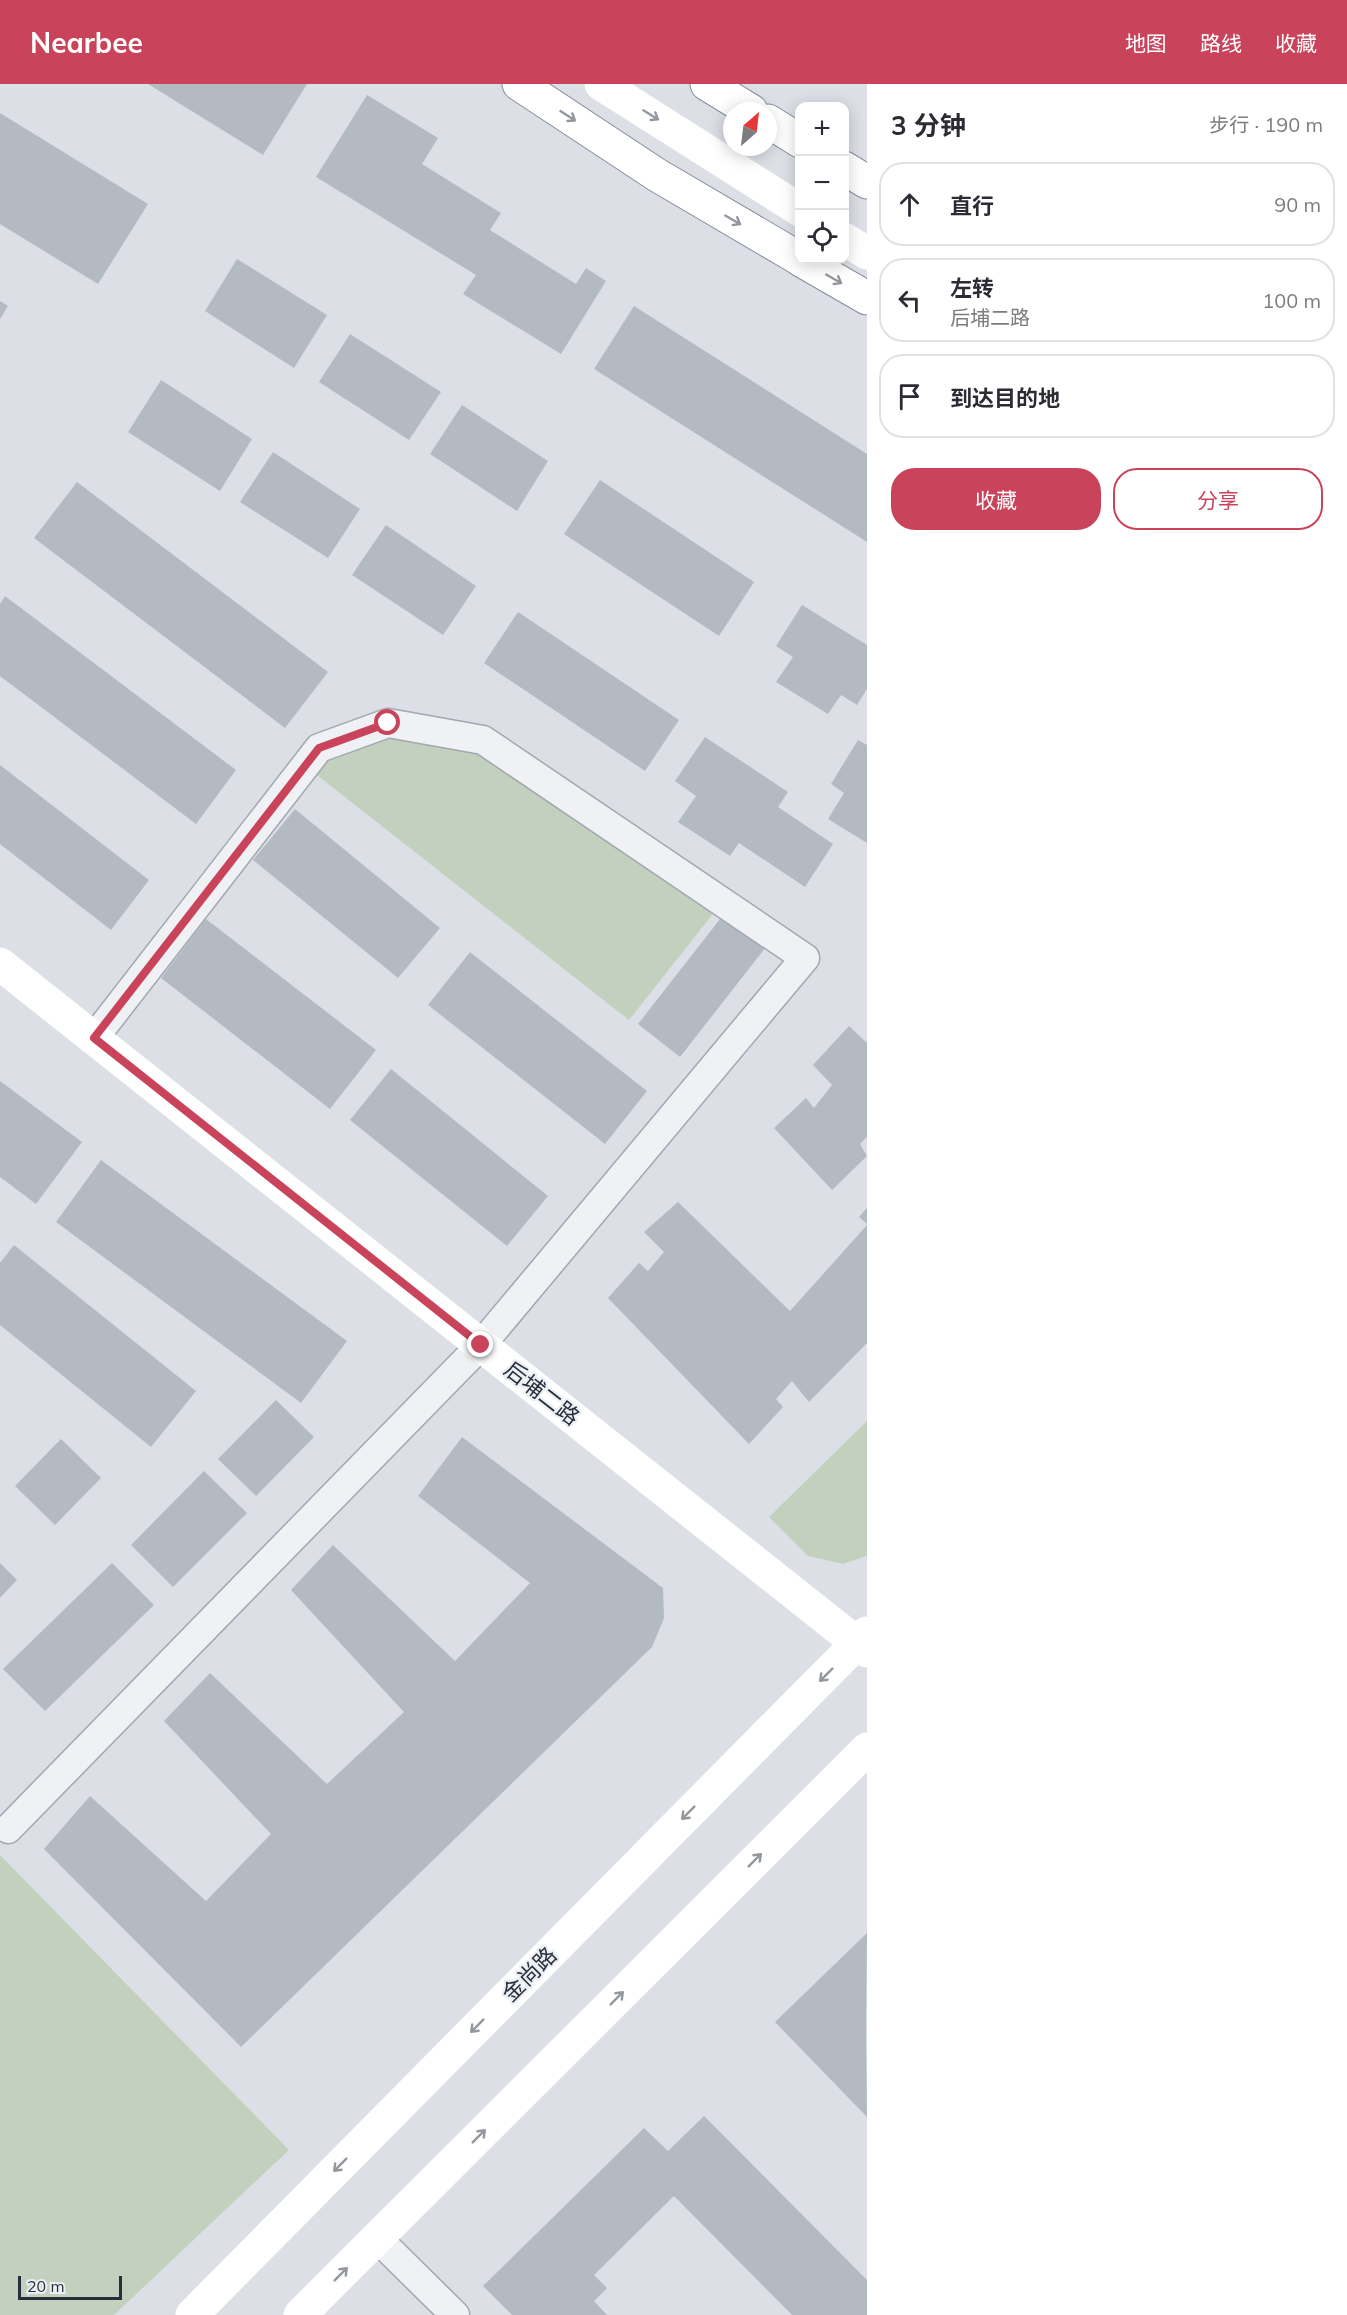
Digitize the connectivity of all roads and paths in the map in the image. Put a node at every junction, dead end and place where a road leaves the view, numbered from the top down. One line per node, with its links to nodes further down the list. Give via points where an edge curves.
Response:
1 (519, 84): 12 (main road, one-way to 12, via 657,175)
2 (601, 84): 9 (main road, one-way to 9)
3 (707, 84): 4 (main road)
4 (736, 102)
5 (777, 127): 6 (main road)
6 (795, 138)
7 (849, 171): 8 (main road)
8 (867, 182)
9 (795, 207)
10 (849, 242): 11 (main road)
11 (867, 253)
12 (795, 256)
13 (809, 264): 14 (main road, one-way to 14)
14 (867, 298)
15 (0, 964): 16 (main road, 后埔二路)
16 (94, 1038): 17 (main road, 后埔二路); 17 (street, via 319,748 388,723 483,740 805,958)
17 (481, 1345): 18 (main road, 后埔二路); 20 (street)
18 (864, 1642): 22 (main road, 金尚路, one-way to 22)
19 (867, 1749): 21 (main road, one-way to 19)
20 (8, 1829)
21 (377, 2238): 23 (main road, one-way to 21); 24 (street)
22 (192, 2315)
23 (300, 2315)
24 (455, 2315)

